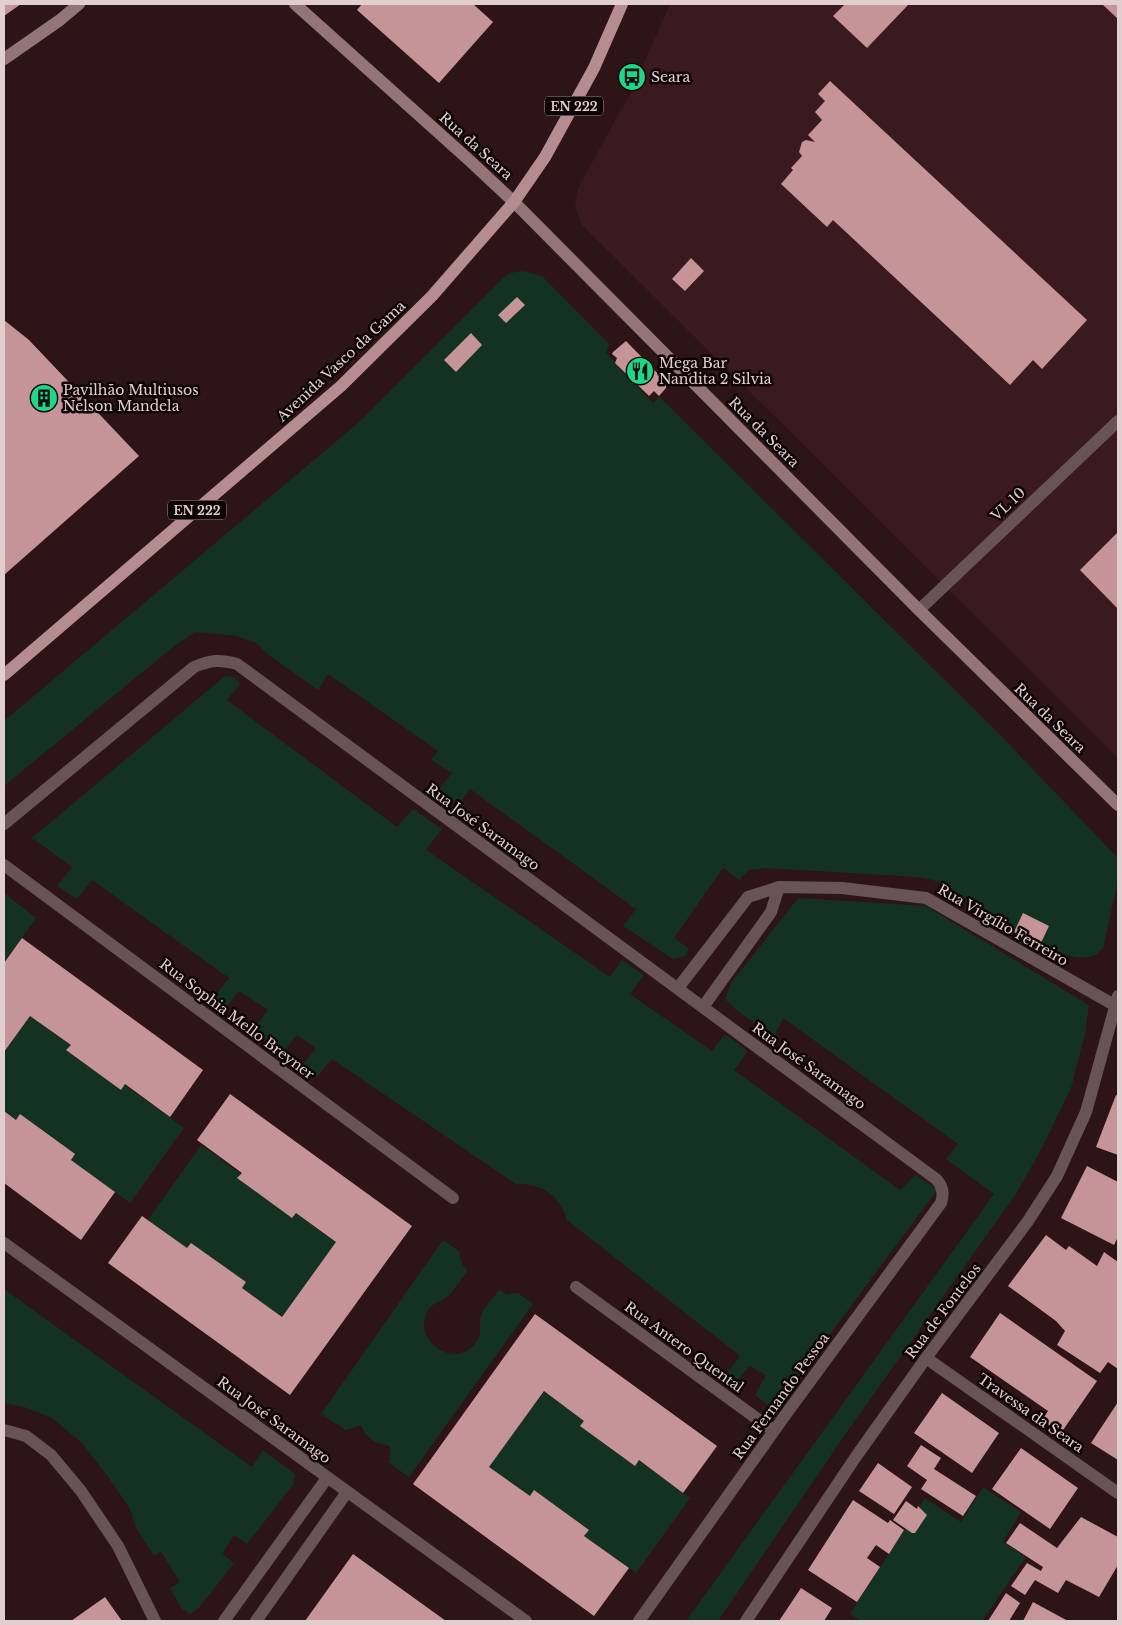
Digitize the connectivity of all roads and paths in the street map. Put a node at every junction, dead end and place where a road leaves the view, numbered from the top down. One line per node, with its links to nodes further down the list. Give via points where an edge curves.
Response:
1 (80, 4): 4 (street)
2 (294, 4): 5 (street, Rua da Seara)
3 (622, 4): 5 (main road, Avenida Vasco da Gama / EN 222, via 594,68 557,137)
4 (4, 59)
5 (514, 202): 7 (street, Rua da Seara); 8 (main road, Avenida Vasco da Gama / EN 222, via 432,296 341,386)
6 (1118, 421): 7 (street, VL 10)
7 (919, 610): 9 (street, Rua da Seara)
8 (4, 675)
9 (1118, 805)
10 (4, 824): 13 (street, Rua José Saramago, via 194,667 210,661 237,664)
11 (4, 865): 17 (street, Rua Sophia Mello Breyner)
12 (779, 887): 13 (street, Rua Virgílio Ferreiro, via 748,897); 14 (street, Rua Virgílio Ferreiro, via 842,888 926,898); 15 (street, via 771,912)
13 (678, 988): 15 (street, Rua José Saramago)
14 (1117, 1001): 20 (street, Rua de Fontelos, via 1086,1112 1057,1176 1028,1221)
15 (703, 1007): 16 (street, Rua José Saramago, via 936,1179)
16 (942, 1188): 22 (street, Rua Fernando Pessoa, via 941,1203)
17 (453, 1198)
18 (4, 1243): 23 (street, Rua José Saramago)
19 (576, 1287): 22 (street, Rua Antero Quental)
20 (926, 1358): 25 (street, Travessa da Seara); 31 (street, Rua de Fontelos)
21 (4, 1430): 26 (street, via 26,1436 51,1455 81,1491 118,1546)
22 (774, 1431): 30 (street, Rua Fernando Pessoa)
23 (327, 1478): 24 (street, Rua José Saramago); 27 (street)
24 (347, 1492): 28 (street); 29 (street, Rua José Saramago)
25 (1118, 1493)
26 (150, 1619)
27 (224, 1621)
28 (256, 1621)
29 (526, 1621)
30 (639, 1621)
31 (746, 1621)

